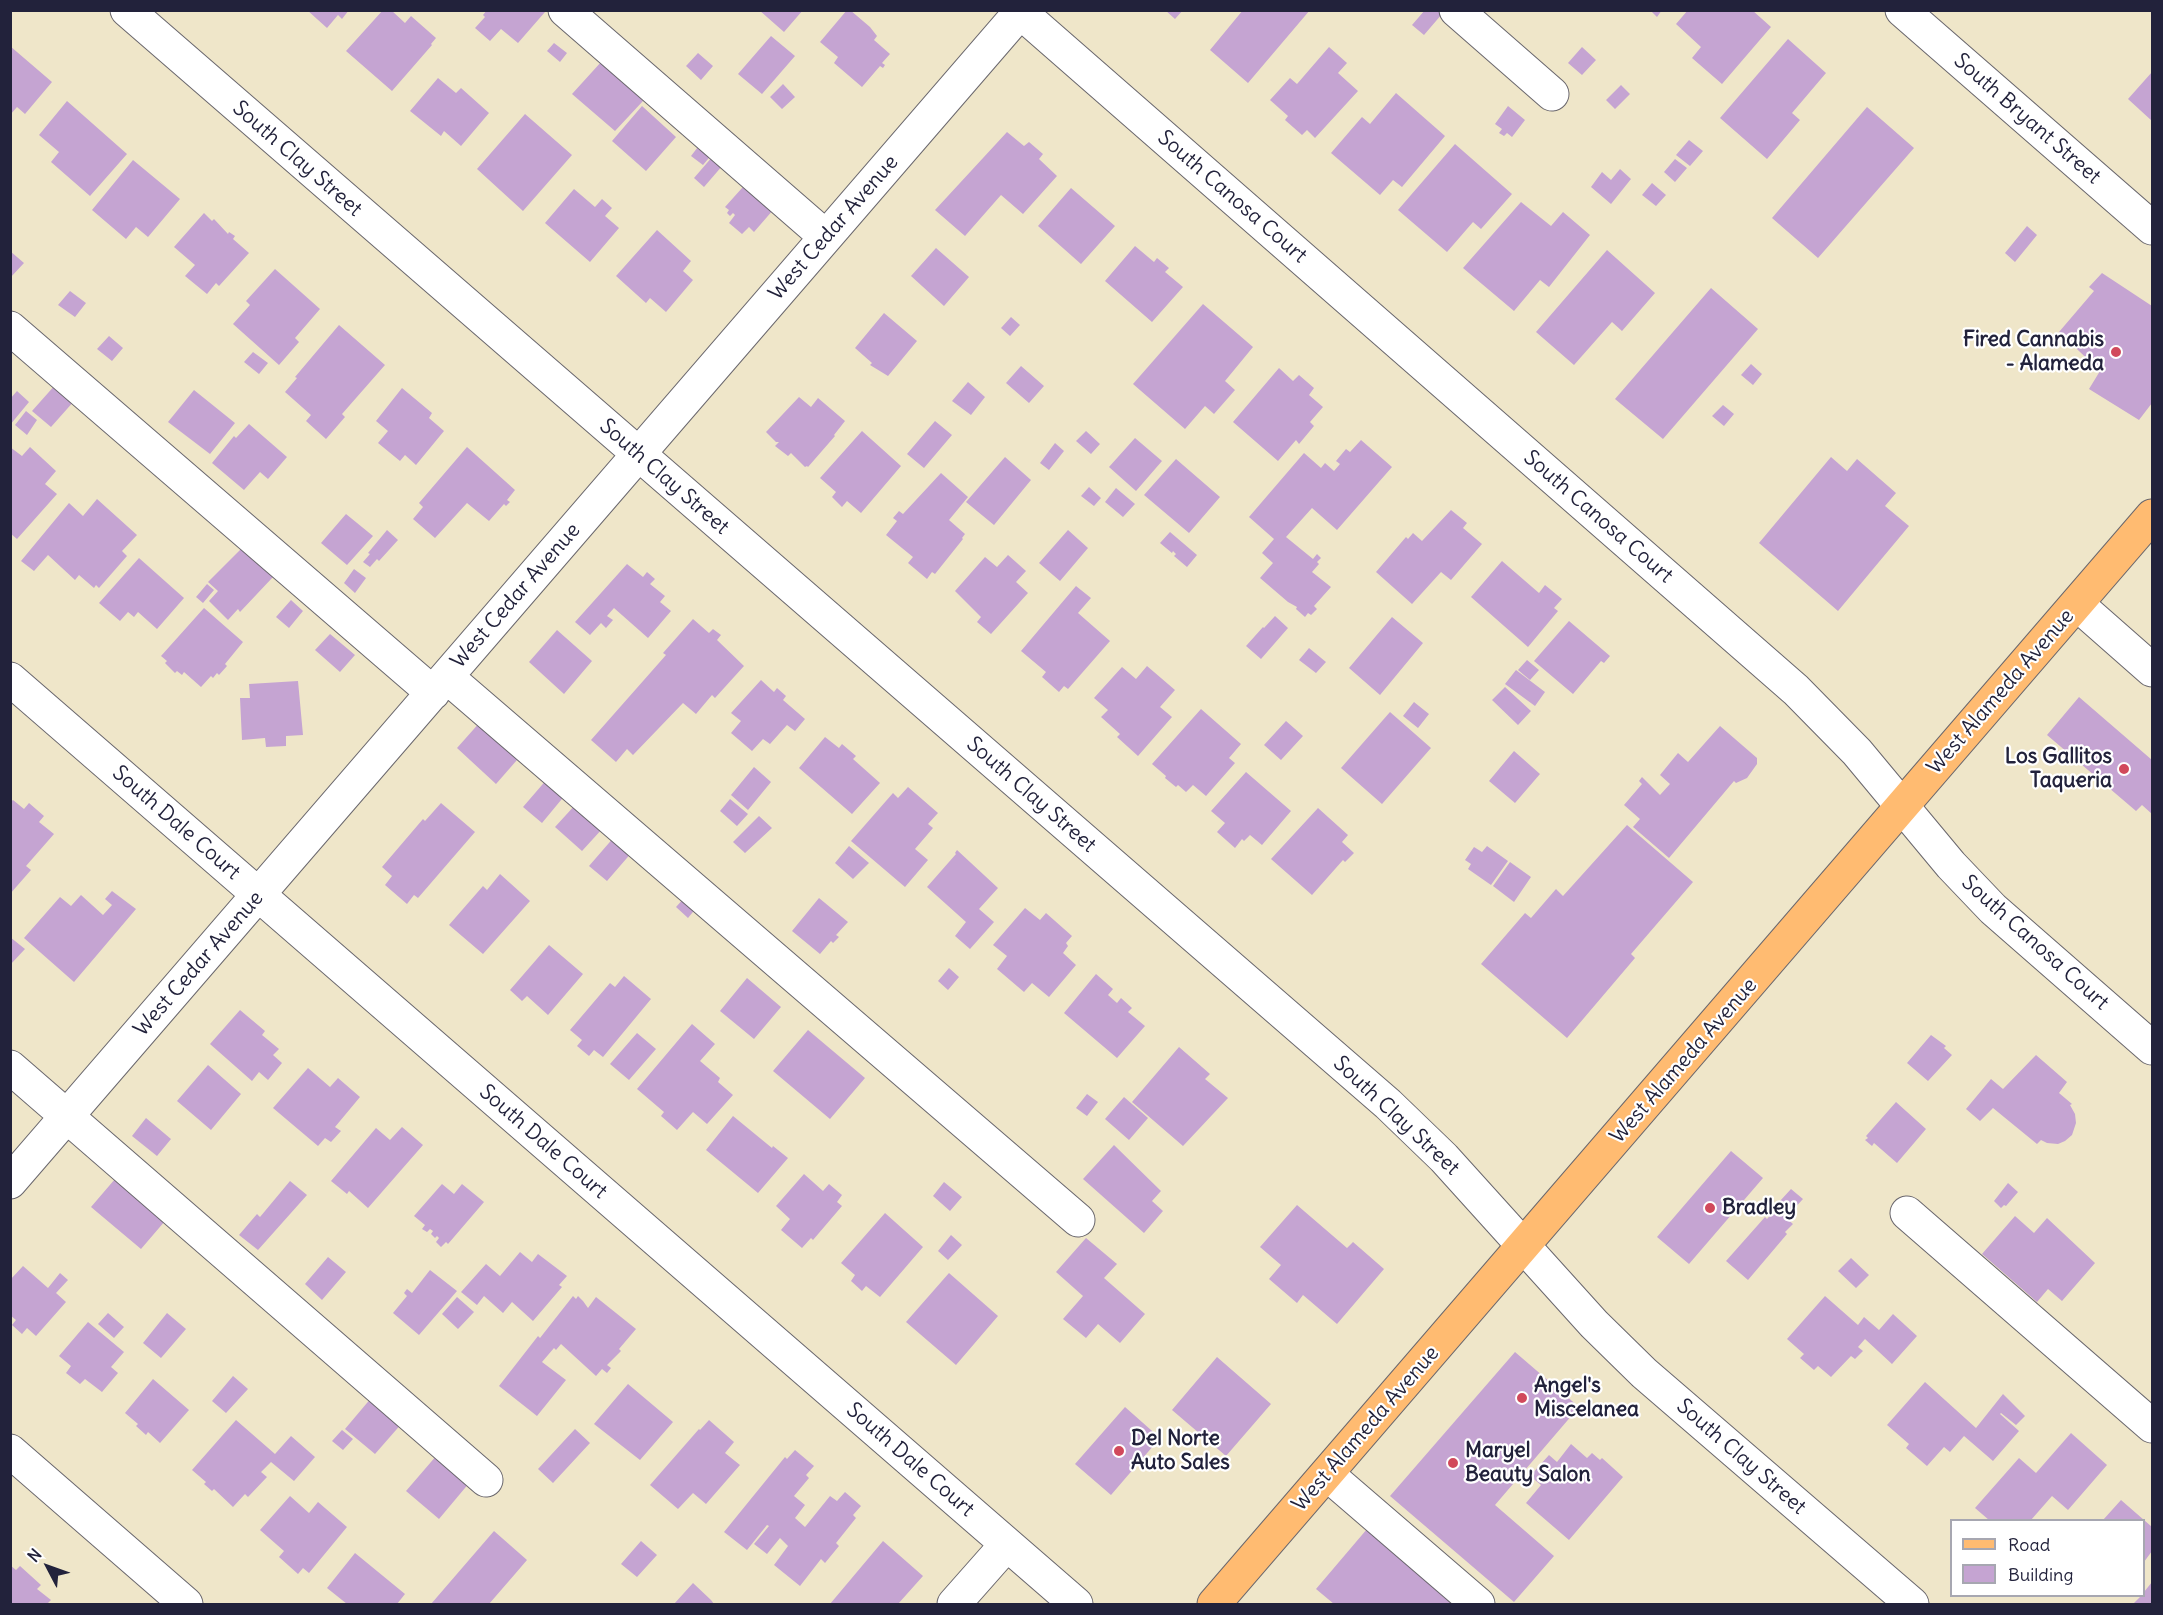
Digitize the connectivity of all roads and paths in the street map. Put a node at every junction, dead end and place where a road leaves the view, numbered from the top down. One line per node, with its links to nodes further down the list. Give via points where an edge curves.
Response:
1 (127, 10): 10 (street, South Clay Street)
2 (565, 10): 8 (street)
3 (1456, 10): 6 (street)
4 (1902, 10): 7 (street, South Bryant Street)
5 (1020, 11): 8 (street, West Cedar Avenue); 16 (street, South Canosa Court, via 1797,690)
6 (1552, 94)
7 (2152, 228)
8 (826, 237): 10 (street, West Cedar Avenue)
9 (10, 328): 15 (street)
10 (638, 455): 15 (street, West Cedar Avenue); 24 (street, South Clay Street, via 1388,1104 1444,1158)
11 (2152, 516): 12 (main road, West Alameda Avenue)
12 (2077, 604): 13 (street); 16 (main road, West Alameda Avenue)
13 (2152, 670)
14 (10, 679): 17 (street, South Dale Court)
15 (440, 685): 17 (street, West Cedar Avenue); 23 (street)
16 (1902, 806): 18 (street, South Canosa Court, via 1993,909); 24 (main road, West Alameda Avenue)
17 (260, 895): 20 (street, West Cedar Avenue); 29 (street, South Dale Court)
18 (2152, 1048)
19 (10, 1067): 20 (street)
20 (67, 1116): 21 (street, West Cedar Avenue); 28 (street)
21 (10, 1182)
22 (1907, 1214): 25 (street)
23 (1078, 1220)
24 (1524, 1247): 27 (main road, West Alameda Avenue); 35 (street, South Clay Street, via 1644,1373)
25 (2152, 1426)
26 (10, 1451): 30 (street)
27 (1327, 1474): 33 (main road, West Alameda Avenue); 34 (street)
28 (486, 1480)
29 (1006, 1544): 31 (street); 32 (street, South Dale Court)
30 (186, 1605)
31 (954, 1605)
32 (1076, 1605)
33 (1214, 1605)
34 (1478, 1605)
35 (1912, 1605)

